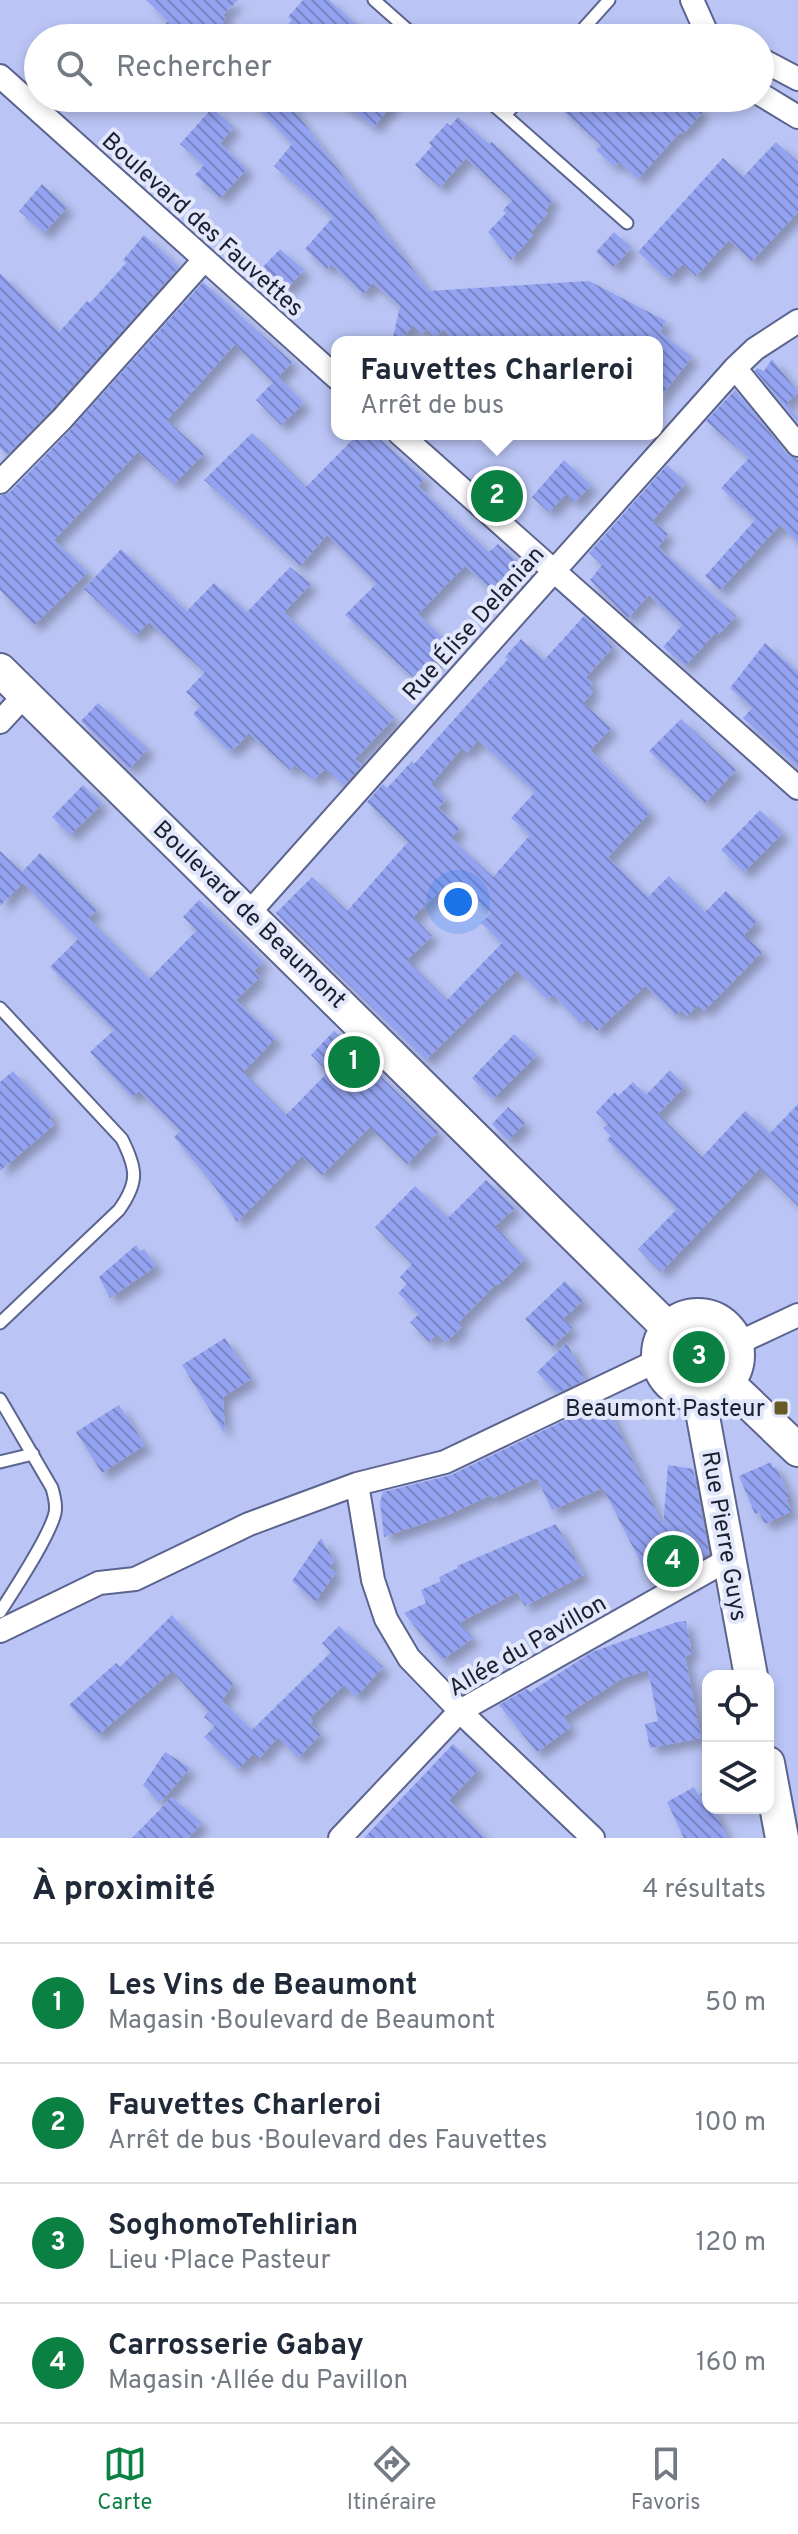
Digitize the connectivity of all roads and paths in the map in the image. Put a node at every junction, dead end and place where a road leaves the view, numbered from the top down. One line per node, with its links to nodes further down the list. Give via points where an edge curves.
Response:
1 (374, 0): 4 (lane)
2 (609, 0): 5 (lane)
3 (692, 0): 6 (street)
4 (401, 24)
5 (588, 24)
6 (704, 24)
7 (774, 66): 9 (street)
8 (0, 76): 10 (street, Boulevard des Fauvettes)
9 (798, 79)
10 (24, 98)
11 (774, 102): 16 (street)
12 (40, 112): 18 (street, Boulevard des Fauvettes)
13 (501, 112): 15 (lane)
14 (508, 112): 15 (lane)
15 (505, 115): 17 (lane)
16 (798, 117)
17 (627, 223)
18 (204, 260): 21 (street, Boulevard des Fauvettes); 24 (street)
19 (798, 321): 20 (street, Rue Élise Delanian)
20 (735, 368): 23 (street); 25 (street, Rue Élise Delanian)
21 (331, 373)
22 (407, 440): 25 (street)
23 (798, 445)
24 (0, 482)
25 (554, 571): 29 (street); 30 (street, Rue Élise Delanian)
26 (0, 670): 27 (street, Boulevard de Beaumont)
27 (25, 695): 28 (street); 30 (street, Boulevard de Beaumont)
28 (0, 722)
29 (798, 788)
30 (249, 913): 34 (street, Boulevard de Beaumont)
31 (0, 1008): 33 (lane, via 122,1139 133,1175 132,1192 119,1210)
32 (798, 1315): 35 (street)
33 (0, 1323)
34 (669, 1329): 35 (street, via 680,1320 707,1316 730,1331); 36 (street)
35 (736, 1344): 37 (street, via 737,1364)
36 (659, 1360): 37 (street, via 663,1374 685,1393); 42 (street, via 445,1462)
37 (713, 1389): 39 (street); 43 (street, Rue Pierre Guys)
38 (0, 1399): 40 (lane)
39 (798, 1450)
40 (33, 1454): 41 (lane); 44 (lane, via 52,1488 55,1513)
41 (0, 1462)
42 (357, 1484): 45 (street, via 249,1524 135,1579 99,1583); 47 (street, via 373,1580 386,1619 409,1658)
43 (729, 1559): 46 (street, Rue Pierre Guys); 47 (street, Allée du Pavillon)
44 (0, 1612)
45 (0, 1631)
46 (750, 1670)
47 (460, 1711): 49 (street, Allée du Pavillon); 50 (street)
48 (774, 1795): 51 (street)
49 (340, 1838)
50 (593, 1838)
51 (782, 1838)

